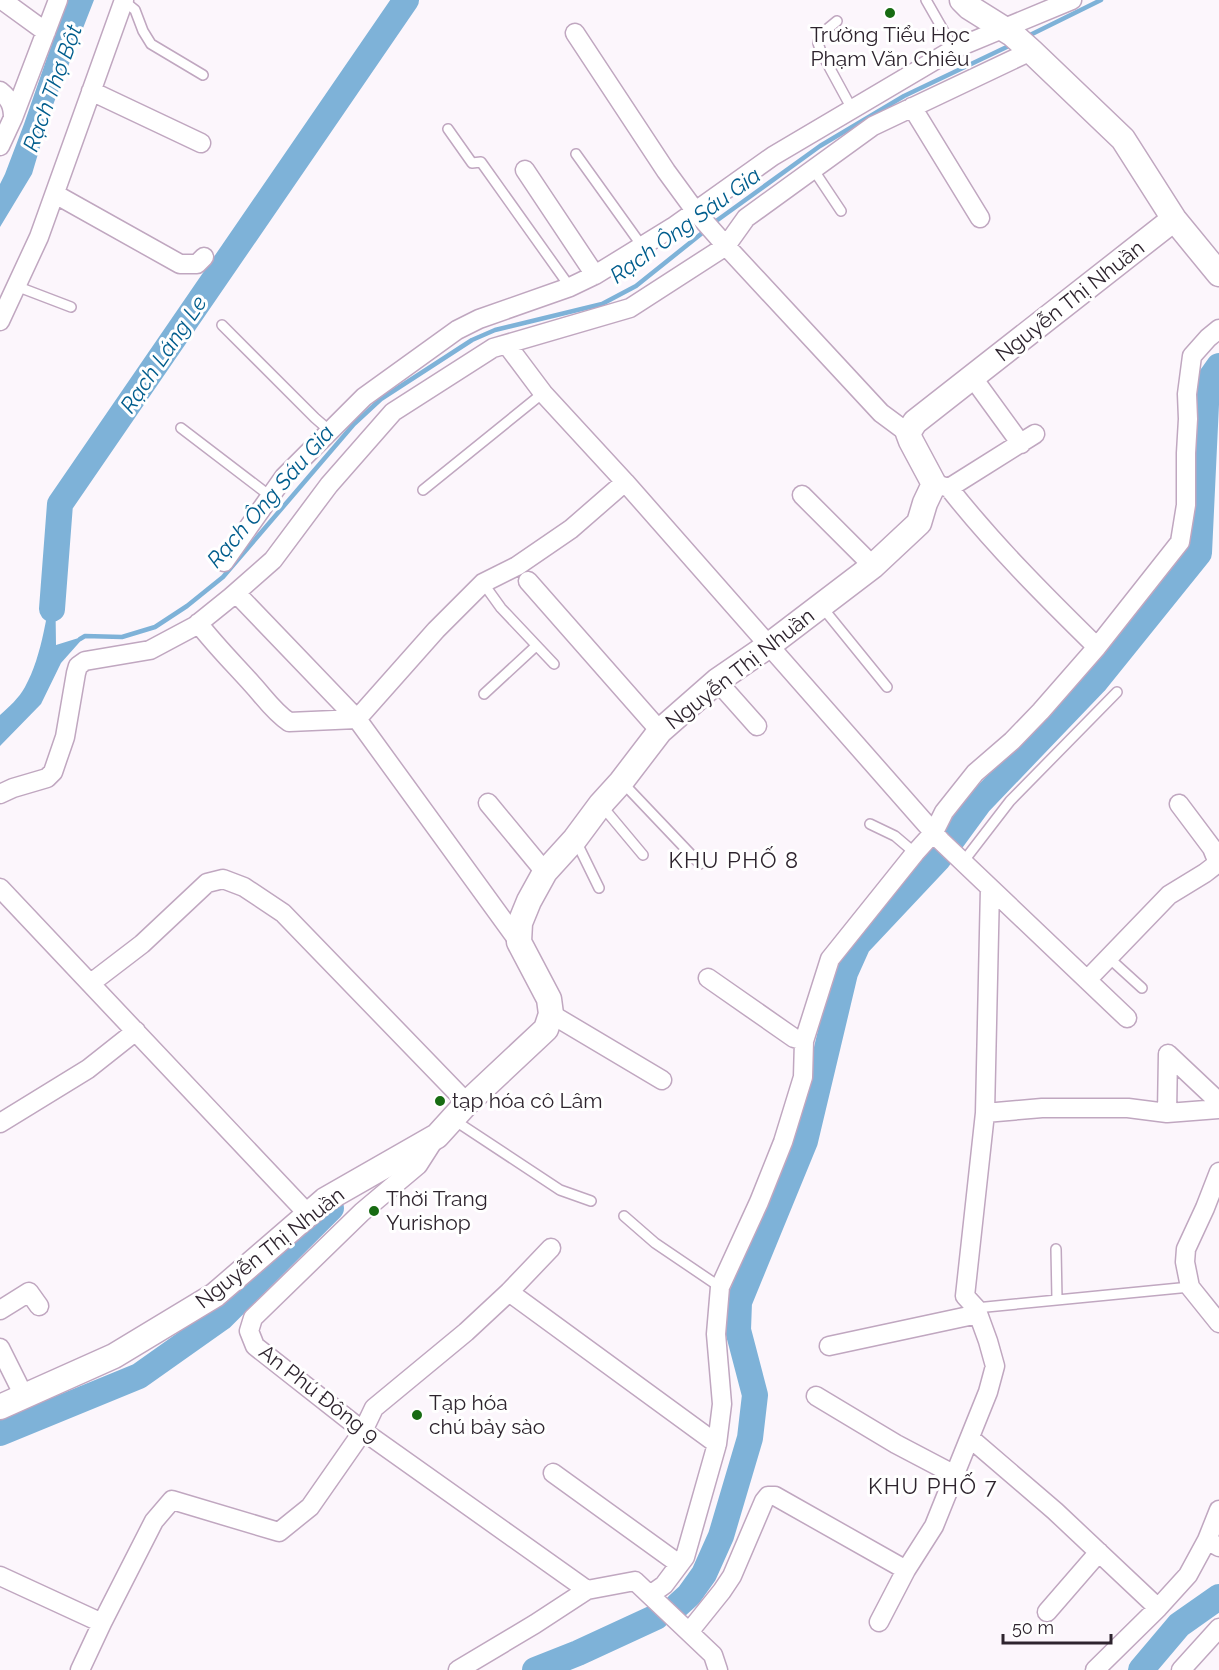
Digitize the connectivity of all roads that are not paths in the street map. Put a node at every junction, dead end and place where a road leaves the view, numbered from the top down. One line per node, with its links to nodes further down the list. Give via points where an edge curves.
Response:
1 (2, 0): 8 (street)
2 (57, 0): 8 (street)
3 (124, 0): 12 (lane, via 135,10 151,44); 14 (street)
4 (926, 0): 11 (lane)
5 (962, 0): 10 (street)
6 (1072, 0): 10 (street)
7 (837, 21): 16 (lane, via 820,35 818,43)
8 (46, 32): 17 (street)
9 (574, 33): 26 (street)
10 (1018, 40): 11 (street); 15 (street); 28 (street, via 1123,139)
11 (954, 49): 16 (street)
12 (203, 75)
13 (0, 91): 17 (street, via 13,107)
14 (91, 91): 19 (street); 24 (street)
15 (912, 107): 22 (street, via 873,126); 27 (street)
16 (852, 109): 26 (street, via 773,156)
17 (13, 118): 20 (street)
18 (448, 129): 35 (lane, via 472,163 481,162)
19 (201, 143)
20 (0, 146)
21 (576, 154): 30 (lane)
22 (813, 169): 25 (lane); 29 (street, via 746,218)
23 (525, 170): 33 (street)
24 (54, 194): 31 (street, via 180,264 197,264); 34 (street)
25 (841, 211)
26 (698, 214): 29 (street); 30 (street)
27 (980, 218)
28 (1174, 219): 32 (street); 41 (street, Nguyễn Thị Nhuần)
29 (723, 243): 40 (street, via 630,308); 45 (street, via 880,413)
30 (642, 246): 33 (street)
31 (204, 257)
32 (1219, 274)
33 (595, 275): 35 (street)
34 (16, 286): 36 (lane); 37 (street)
35 (570, 287): 44 (street, via 457,330 364,397)
36 (71, 307)
37 (0, 321)
38 (222, 325): 44 (lane)
39 (1219, 329): 60 (street, via 1192,357 1187,394 1186,505 1180,542)
40 (507, 345): 42 (street); 55 (street, via 493,348 393,412 329,485 273,560)
41 (973, 378): 45 (street, Nguyễn Thị Nhuần, via 915,422); 47 (street, via 1028,439)
42 (543, 393): 46 (street); 48 (lane)
43 (181, 428): 50 (lane)
44 (330, 431): 50 (street)
45 (908, 433): 47 (street)
46 (625, 482): 54 (street, via 570,529 517,566); 59 (street)
47 (942, 486): 52 (street, Nguyễn Thị Nhuần, via 925,503 919,524); 60 (street)
48 (423, 490)
49 (802, 495): 52 (street)
50 (270, 496): 51 (street)
51 (224, 562)
52 (873, 566): 56 (street, Nguyễn Thị Nhuần)
53 (528, 581): 68 (street)
54 (483, 583): 58 (lane); 66 (street)
55 (236, 593): 57 (street); 66 (street)
56 (821, 606): 59 (street, Nguyễn Thị Nhuần); 63 (lane)
57 (198, 623): 66 (street, via 289,722); 70 (street, via 150,650 85,661 78,666 65,737 53,772 47,778)
58 (536, 646): 61 (lane); 65 (lane)
59 (768, 646): 62 (street, Nguyễn Thị Nhuần); 75 (street)
60 (1097, 647): 75 (street, via 1012,741 975,773 944,812)
61 (554, 664)
62 (717, 681): 67 (street); 68 (street, Nguyễn Thị Nhuần)
63 (887, 687)
64 (1117, 692): 79 (lane, via 1010,801)
65 (484, 694)
66 (357, 719): 85 (street)
67 (757, 726)
68 (660, 731): 69 (street, Nguyễn Thị Nhuần)
69 (621, 782): 72 (street, Nguyễn Thị Nhuần); 80 (lane)
70 (0, 794)
71 (488, 803): 81 (street)
72 (601, 804): 76 (street, Nguyễn Thị Nhuần); 78 (lane)
73 (1179, 804): 86 (street, via 1212,848 1218,863 1169,895)
74 (870, 824): 77 (lane, via 895,836)
75 (937, 836): 77 (street); 79 (street)
76 (575, 839): 81 (street, Nguyễn Thị Nhuần); 83 (lane)
77 (915, 853): 94 (street, via 830,959)
78 (643, 855)
79 (960, 859): 84 (street)
80 (700, 864)
81 (545, 872): 85 (street, Nguyễn Thị Nhuần, via 520,923)
82 (0, 888): 89 (street)
83 (599, 888)
84 (990, 888): 88 (street); 98 (street)
85 (519, 942): 91 (street, via 549,999)
86 (1108, 958): 88 (street); 90 (lane)
87 (708, 978): 94 (street)
88 (1087, 980): 92 (street)
89 (91, 983): 93 (street); 100 (street, via 142,944 207,883 223,879 244,887 283,913)
90 (1142, 988)
91 (551, 1014): 95 (street); 100 (street, Nguyễn Thị Nhuần, via 546,1029)
92 (1127, 1018)
93 (136, 1031): 101 (street, via 88,1069); 104 (street)
94 (804, 1041): 108 (street, via 803,1077 783,1142)
95 (662, 1080)
96 (1219, 1102): 99 (street, via 1168,1054)
97 (1219, 1109): 99 (street)
98 (985, 1113): 99 (street, via 1042,1108 1128,1108); 114 (street, via 965,1296)
99 (1167, 1113)
100 (452, 1120): 103 (lane, via 560,1190); 104 (street, Nguyễn Thị Nhuần); 121 (street, An Phú Đông 9, via 418,1165 362,1212 253,1318 249,1331 255,1346)
101 (0, 1123)
102 (1219, 1172): 109 (street, via 1186,1249)
103 (591, 1201)
104 (308, 1214): 118 (street, Nguyễn Thị Nhuần, via 215,1296 114,1356)
105 (624, 1216): 108 (lane, via 655,1243)
106 (551, 1248): 110 (street)
107 (1056, 1249): 111 (lane)
108 (720, 1287): 123 (street, via 716,1334 722,1404)
109 (1190, 1287): 111 (lane); 115 (street)
110 (509, 1292): 121 (street, via 374,1408); 123 (street)
111 (1057, 1299): 114 (lane)
112 (39, 1306): 113 (street, via 29,1292)
113 (0, 1310)
114 (977, 1311): 116 (street); 122 (street, via 995,1366)
115 (1219, 1323)
116 (830, 1346)
117 (0, 1348): 118 (street)
118 (24, 1396): 120 (street, Nguyễn Thị Nhuần)
119 (816, 1396): 125 (street)
120 (0, 1407)
121 (363, 1431): 132 (street, An Phú Đông 9); 137 (street, via 310,1508 279,1532 172,1500 154,1521)
122 (970, 1438): 125 (street); 128 (street)
123 (717, 1444): 129 (street)
124 (553, 1473): 129 (street)
125 (955, 1475): 130 (street, via 934,1526)
126 (1219, 1510): 127 (street)
127 (1214, 1544): 134 (street)
128 (1099, 1552): 134 (street); 135 (street)
129 (679, 1564): 133 (street, via 664,1585)
130 (906, 1570): 136 (street); 139 (street, via 775,1496 768,1496 732,1576)
131 (0, 1576): 137 (street)
132 (587, 1590): 133 (street, via 635,1581); 141 (street)
133 (650, 1595): 139 (street)
134 (1158, 1608): 143 (street)
135 (1047, 1612)
136 (879, 1622)
137 (102, 1623): 140 (street)
138 (1219, 1628): 144 (street)
139 (690, 1632): 142 (street, via 713,1655)
140 (80, 1670)
141 (458, 1670)
142 (717, 1670)
143 (1095, 1670)
144 (1181, 1670)

